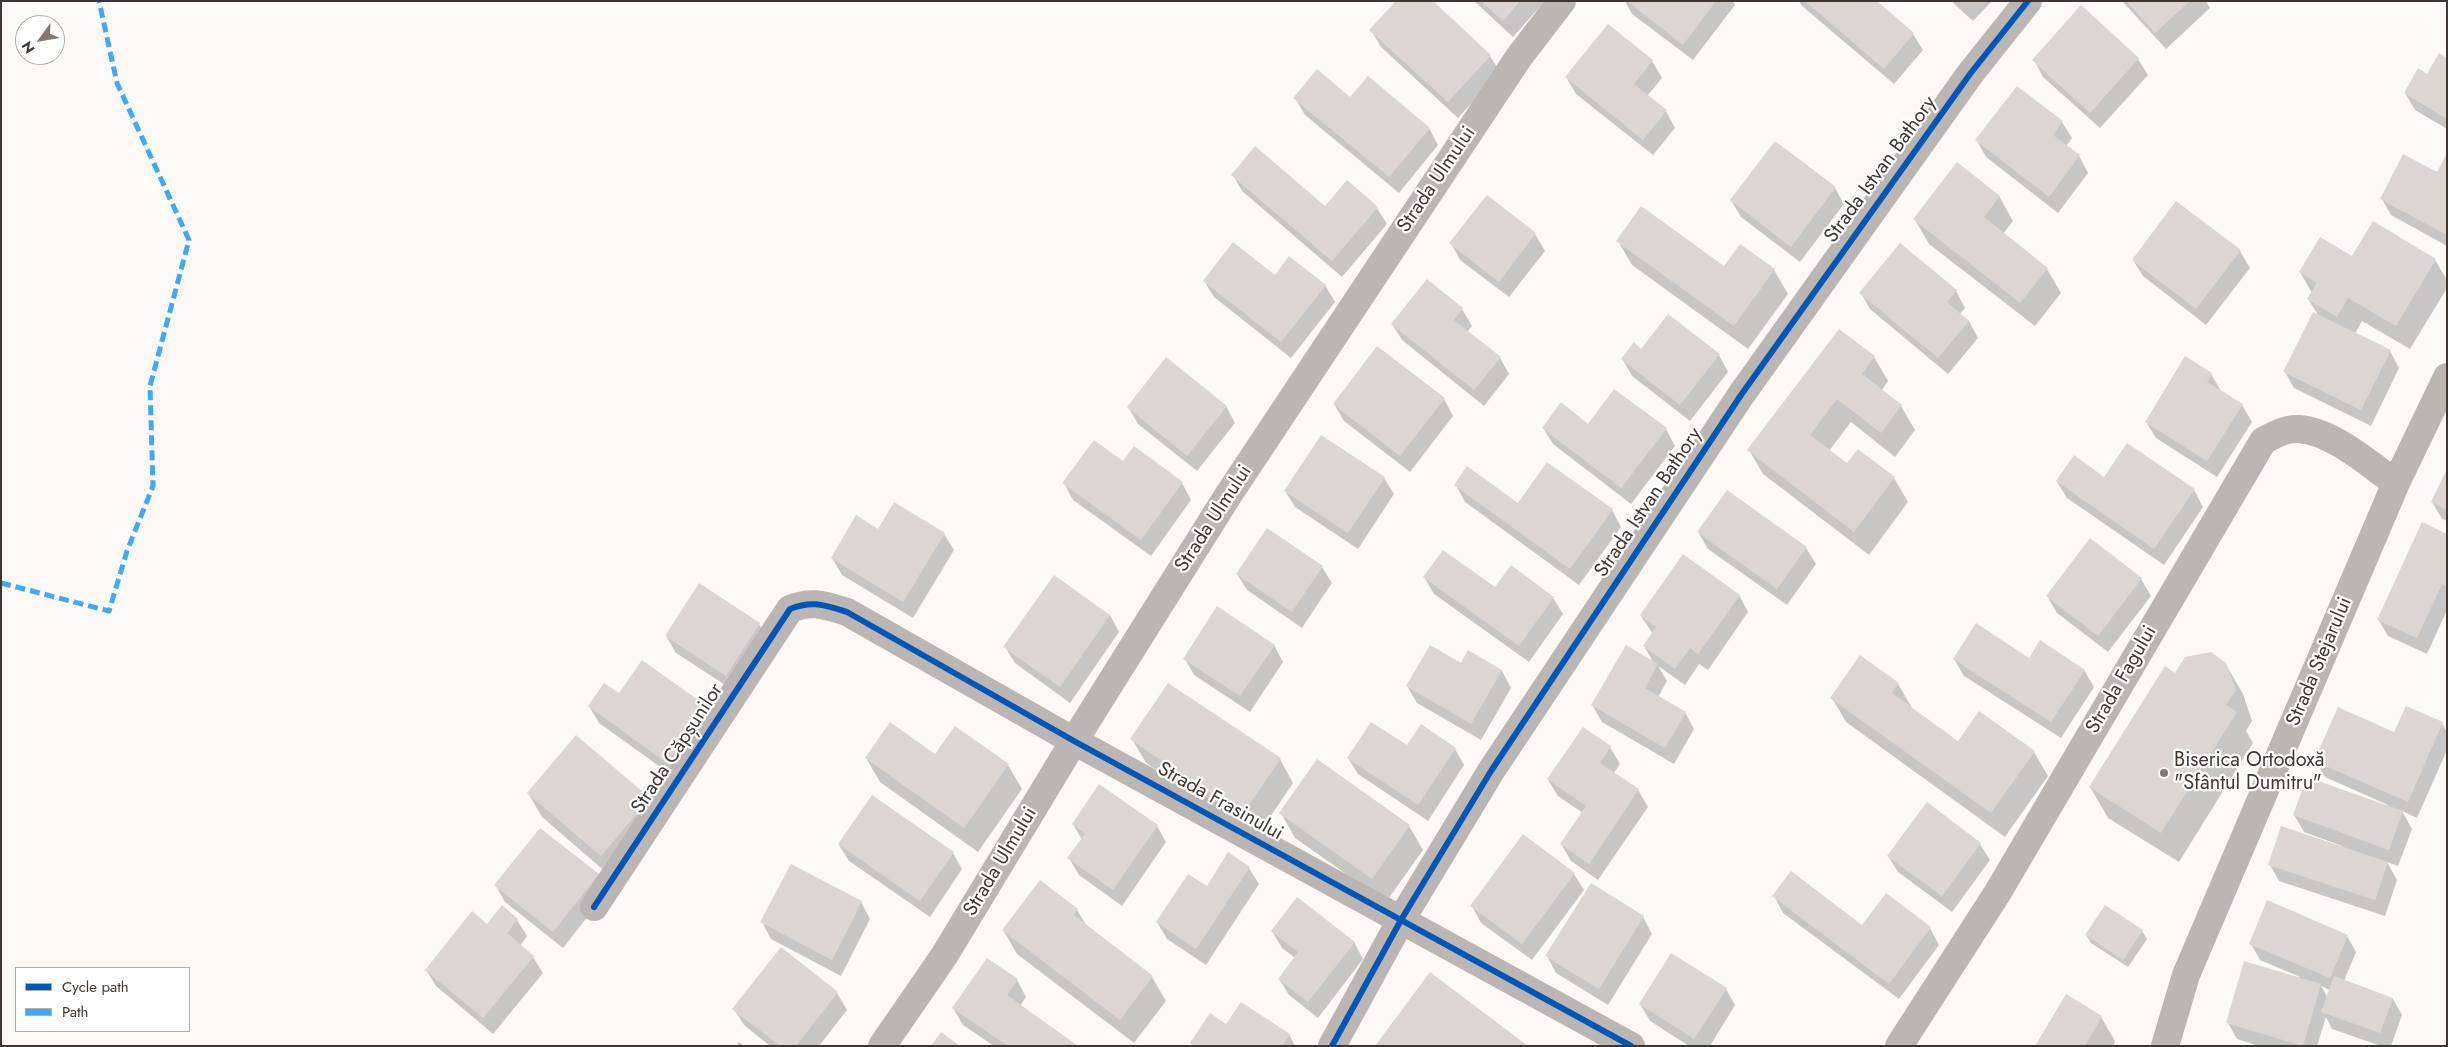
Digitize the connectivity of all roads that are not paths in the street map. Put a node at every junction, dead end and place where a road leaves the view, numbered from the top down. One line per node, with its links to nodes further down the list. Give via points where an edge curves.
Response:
1 (1562, 1): 6 (street, Strada Ulmului, via 1519,57 1233,488)
2 (2028, 1): 8 (street, Strada Istvan Bathory, via 1970,74 1740,395 1491,770)
3 (2447, 378): 4 (street, Strada Stejarului)
4 (2396, 484): 12 (street, Strada Fagului, via 2329,438 2299,429 2281,432 2263,441 1998,892); 13 (street, Strada Stejarului, via 2186,975)
5 (790, 609): 6 (street, Strada Frasinului, via 805,603 822,604 847,612); 7 (street, Strada Căpșunilor)
6 (1074, 741): 8 (street, Strada Frasinului); 9 (street, Strada Ulmului, via 944,956)
7 (594, 907)
8 (1401, 920): 10 (street, Strada Istvan Bathory); 11 (street, Strada Frasinului)
9 (882, 1046)
10 (1332, 1046)
11 (1631, 1046)
12 (1899, 1046)
13 (2165, 1046)

